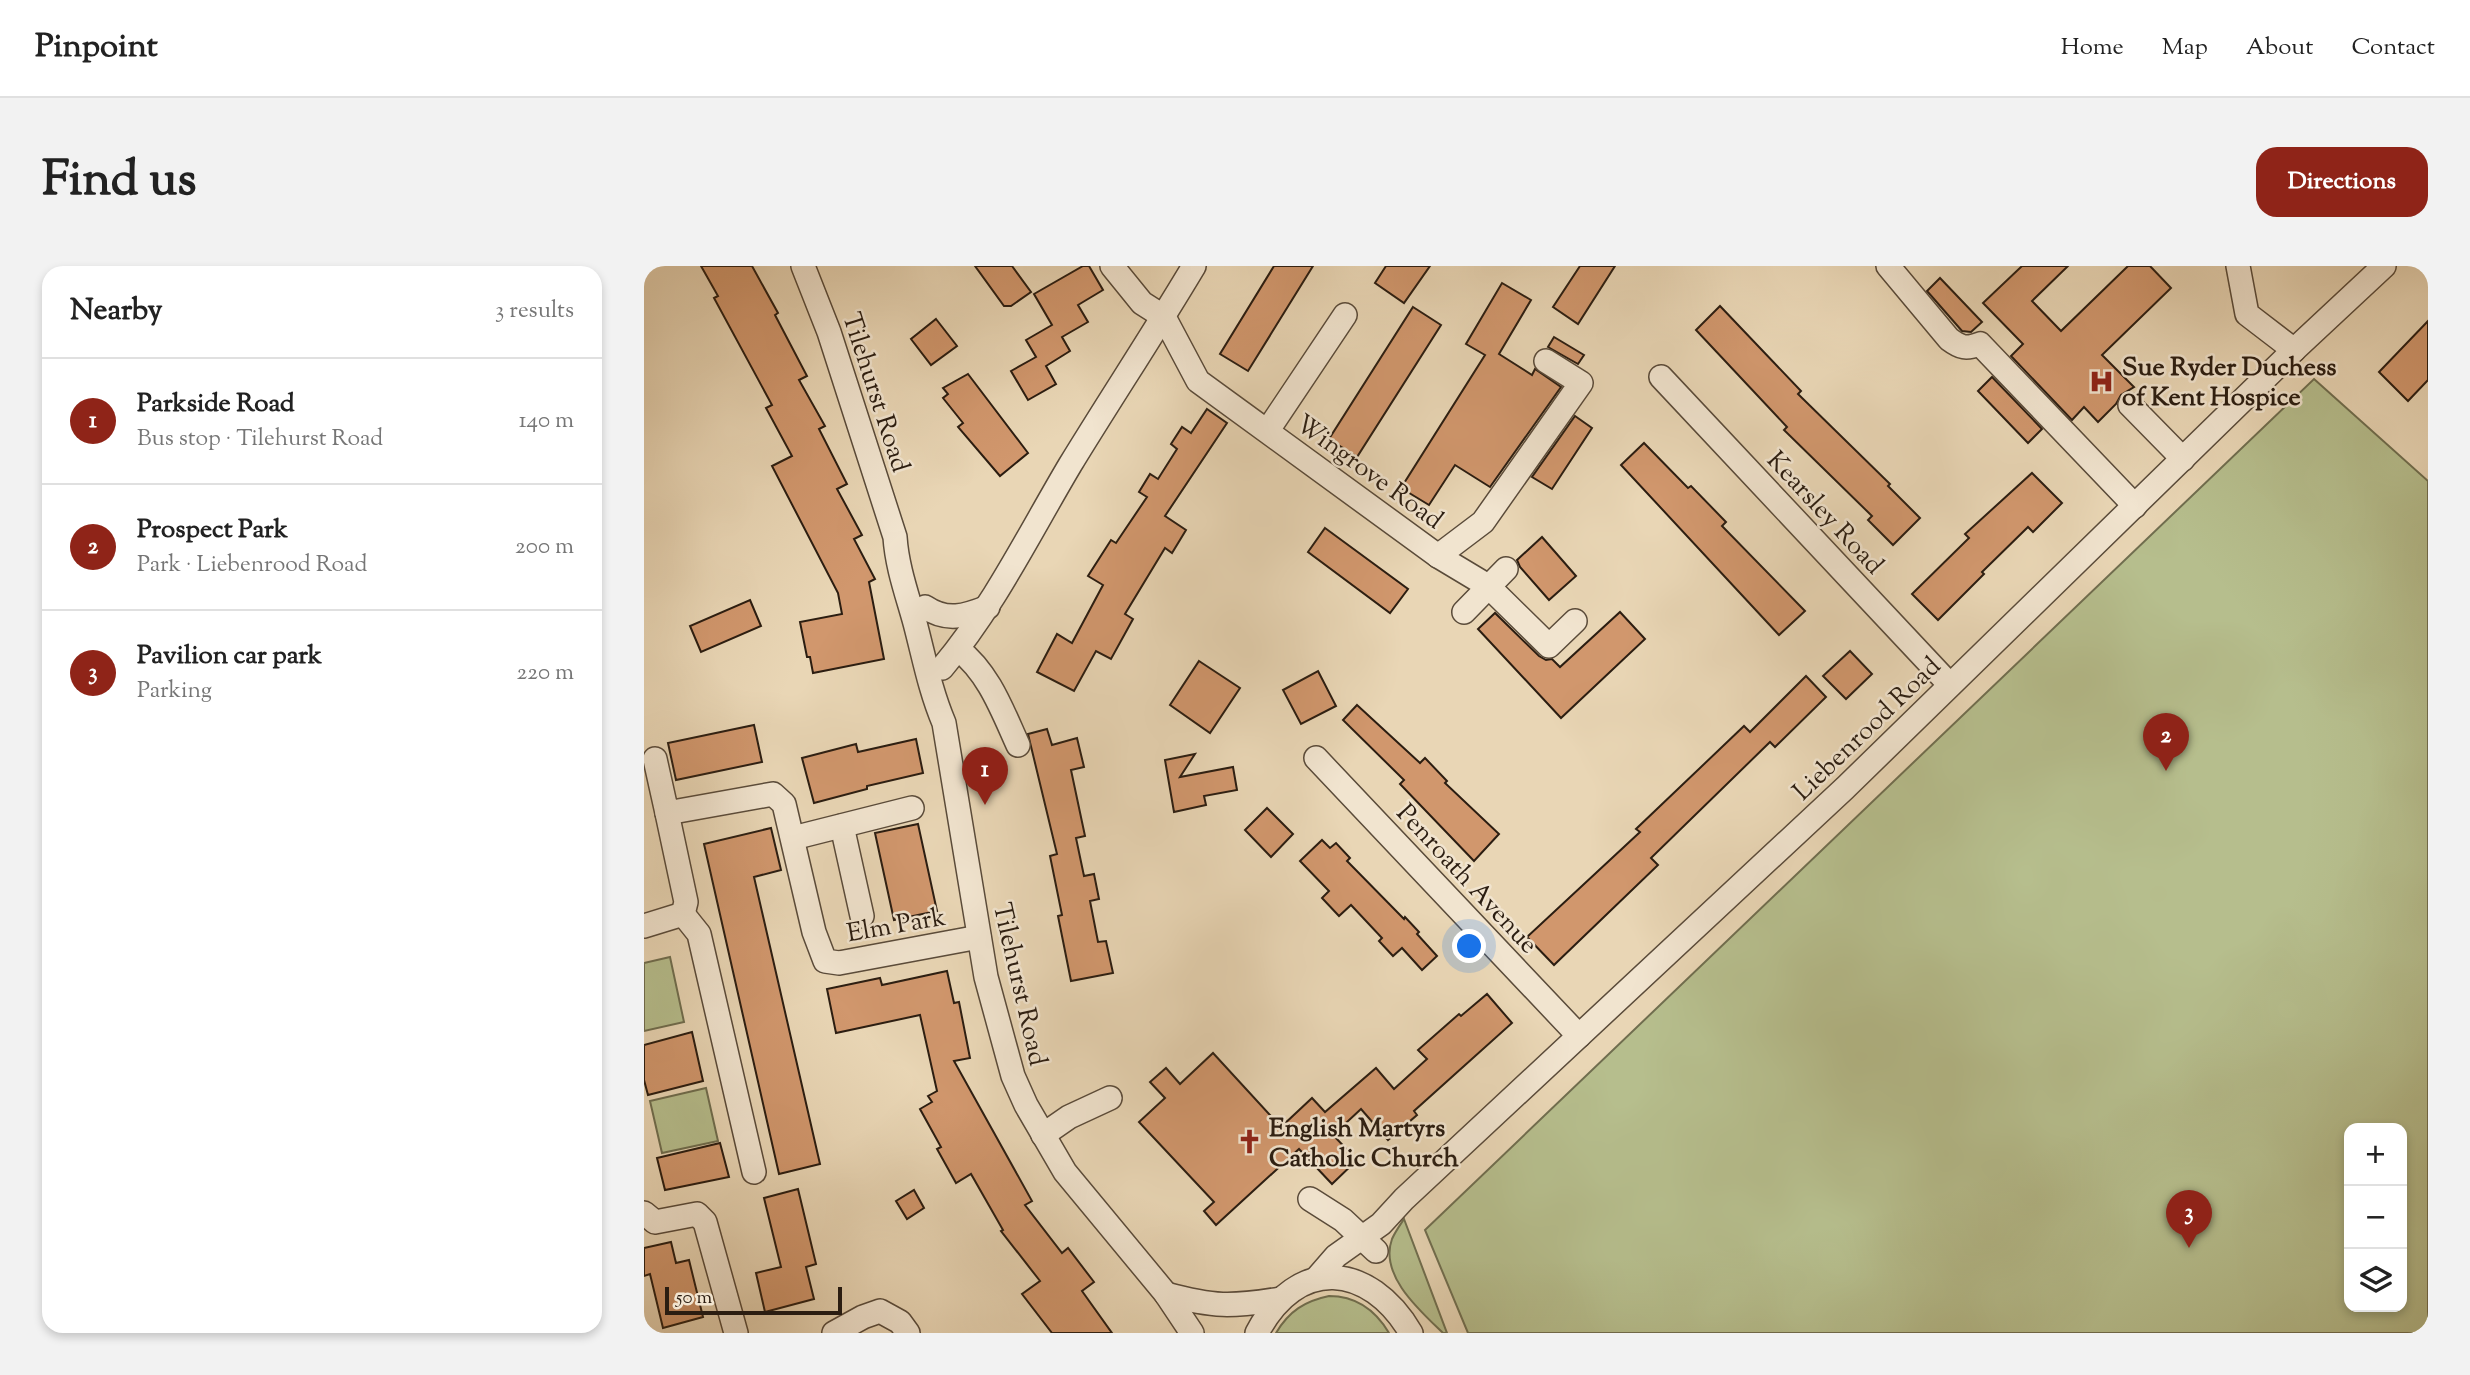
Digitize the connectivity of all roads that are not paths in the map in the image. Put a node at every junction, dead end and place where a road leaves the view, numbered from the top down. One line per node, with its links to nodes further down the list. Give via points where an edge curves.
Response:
1 (803, 266): 16 (street, Tilehurst Road)
2 (1112, 266): 8 (street, via 1142,303)
3 (1194, 266): 8 (street)
4 (1888, 266): 15 (street, via 1949,339 1966,349 1980,344)
5 (2238, 266): 9 (street, via 2247,314)
6 (2384, 266): 9 (street, Liebenrood Road)
7 (1345, 315): 13 (street, Wingrove Road)
8 (1164, 317): 13 (street, Wingrove Road, via 1198,381); 21 (street, via 1070,465)
9 (2294, 350): 14 (street, Liebenrood Road)
10 (1546, 361): 17 (street, Wingrove Road, via 1581,383 1483,522)
11 (1661, 377): 26 (street, Kearsley Road)
12 (2130, 405): 14 (street)
13 (1268, 430): 17 (street, Wingrove Road)
14 (2183, 458): 15 (street, Liebenrood Road)
15 (2135, 506): 26 (street, Liebenrood Road)
16 (895, 537): 20 (street, Tilehurst Road, via 910,560); 27 (street, Tilehurst Road, via 897,561 932,695)
17 (1438, 556): 19 (street, Wingrove Road)
18 (1506, 569): 19 (street)
19 (1488, 586): 22 (street); 23 (street, Wingrove Road, via 1549,646)
20 (925, 607): 21 (street, via 953,618); 25 (street, Tilehurst Road)
21 (988, 607): 24 (street)
22 (1464, 612)
23 (1575, 621)
24 (958, 649): 25 (street); 28 (street, via 990,685)
25 (942, 668): 27 (street, Tilehurst Road, via 947,694)
26 (1951, 685): 39 (street, Liebenrood Road)
27 (944, 723): 38 (street, Tilehurst Road)
28 (1018, 745)
29 (1316, 758): 39 (street, Penroath Avenue)
30 (655, 759): 32 (street)
31 (912, 808): 33 (street)
32 (667, 813): 34 (street, Elm Park, via 773,794 784,804); 35 (street, via 686,902)
33 (842, 826): 34 (street); 36 (street, Elm Park)
34 (793, 838): 38 (street, Elm Park, via 825,961 839,963)
35 (683, 914): 37 (street); 42 (street, via 699,934)
36 (862, 916)
37 (644, 926)
38 (979, 937): 41 (street, Tilehurst Road, via 1013,1076)
39 (1579, 1036): 45 (street, Liebenrood Road, via 1404,1199)
40 (1110, 1098): 41 (street)
41 (1043, 1135): 47 (street, Tilehurst Road, via 1065,1172)
42 (754, 1172)
43 (1310, 1199): 45 (street, via 1343,1220)
44 (644, 1213): 50 (street, via 655,1222 697,1214 705,1222)
45 (1368, 1244): 46 (street, Liebenrood Road, via 1336,1256); 48 (street)
46 (1316, 1279): 48 (street, via 1349,1279); 49 (street)
47 (1166, 1294): 49 (street, via 1223,1306); 53 (street, Tilehurst Road)
48 (1381, 1295): 55 (street)
49 (1280, 1298): 54 (street)
50 (736, 1333)
51 (834, 1333): 52 (street, via 880,1311 900,1322)
52 (908, 1333)
53 (1192, 1333)
54 (1257, 1333)
55 (1411, 1333)

